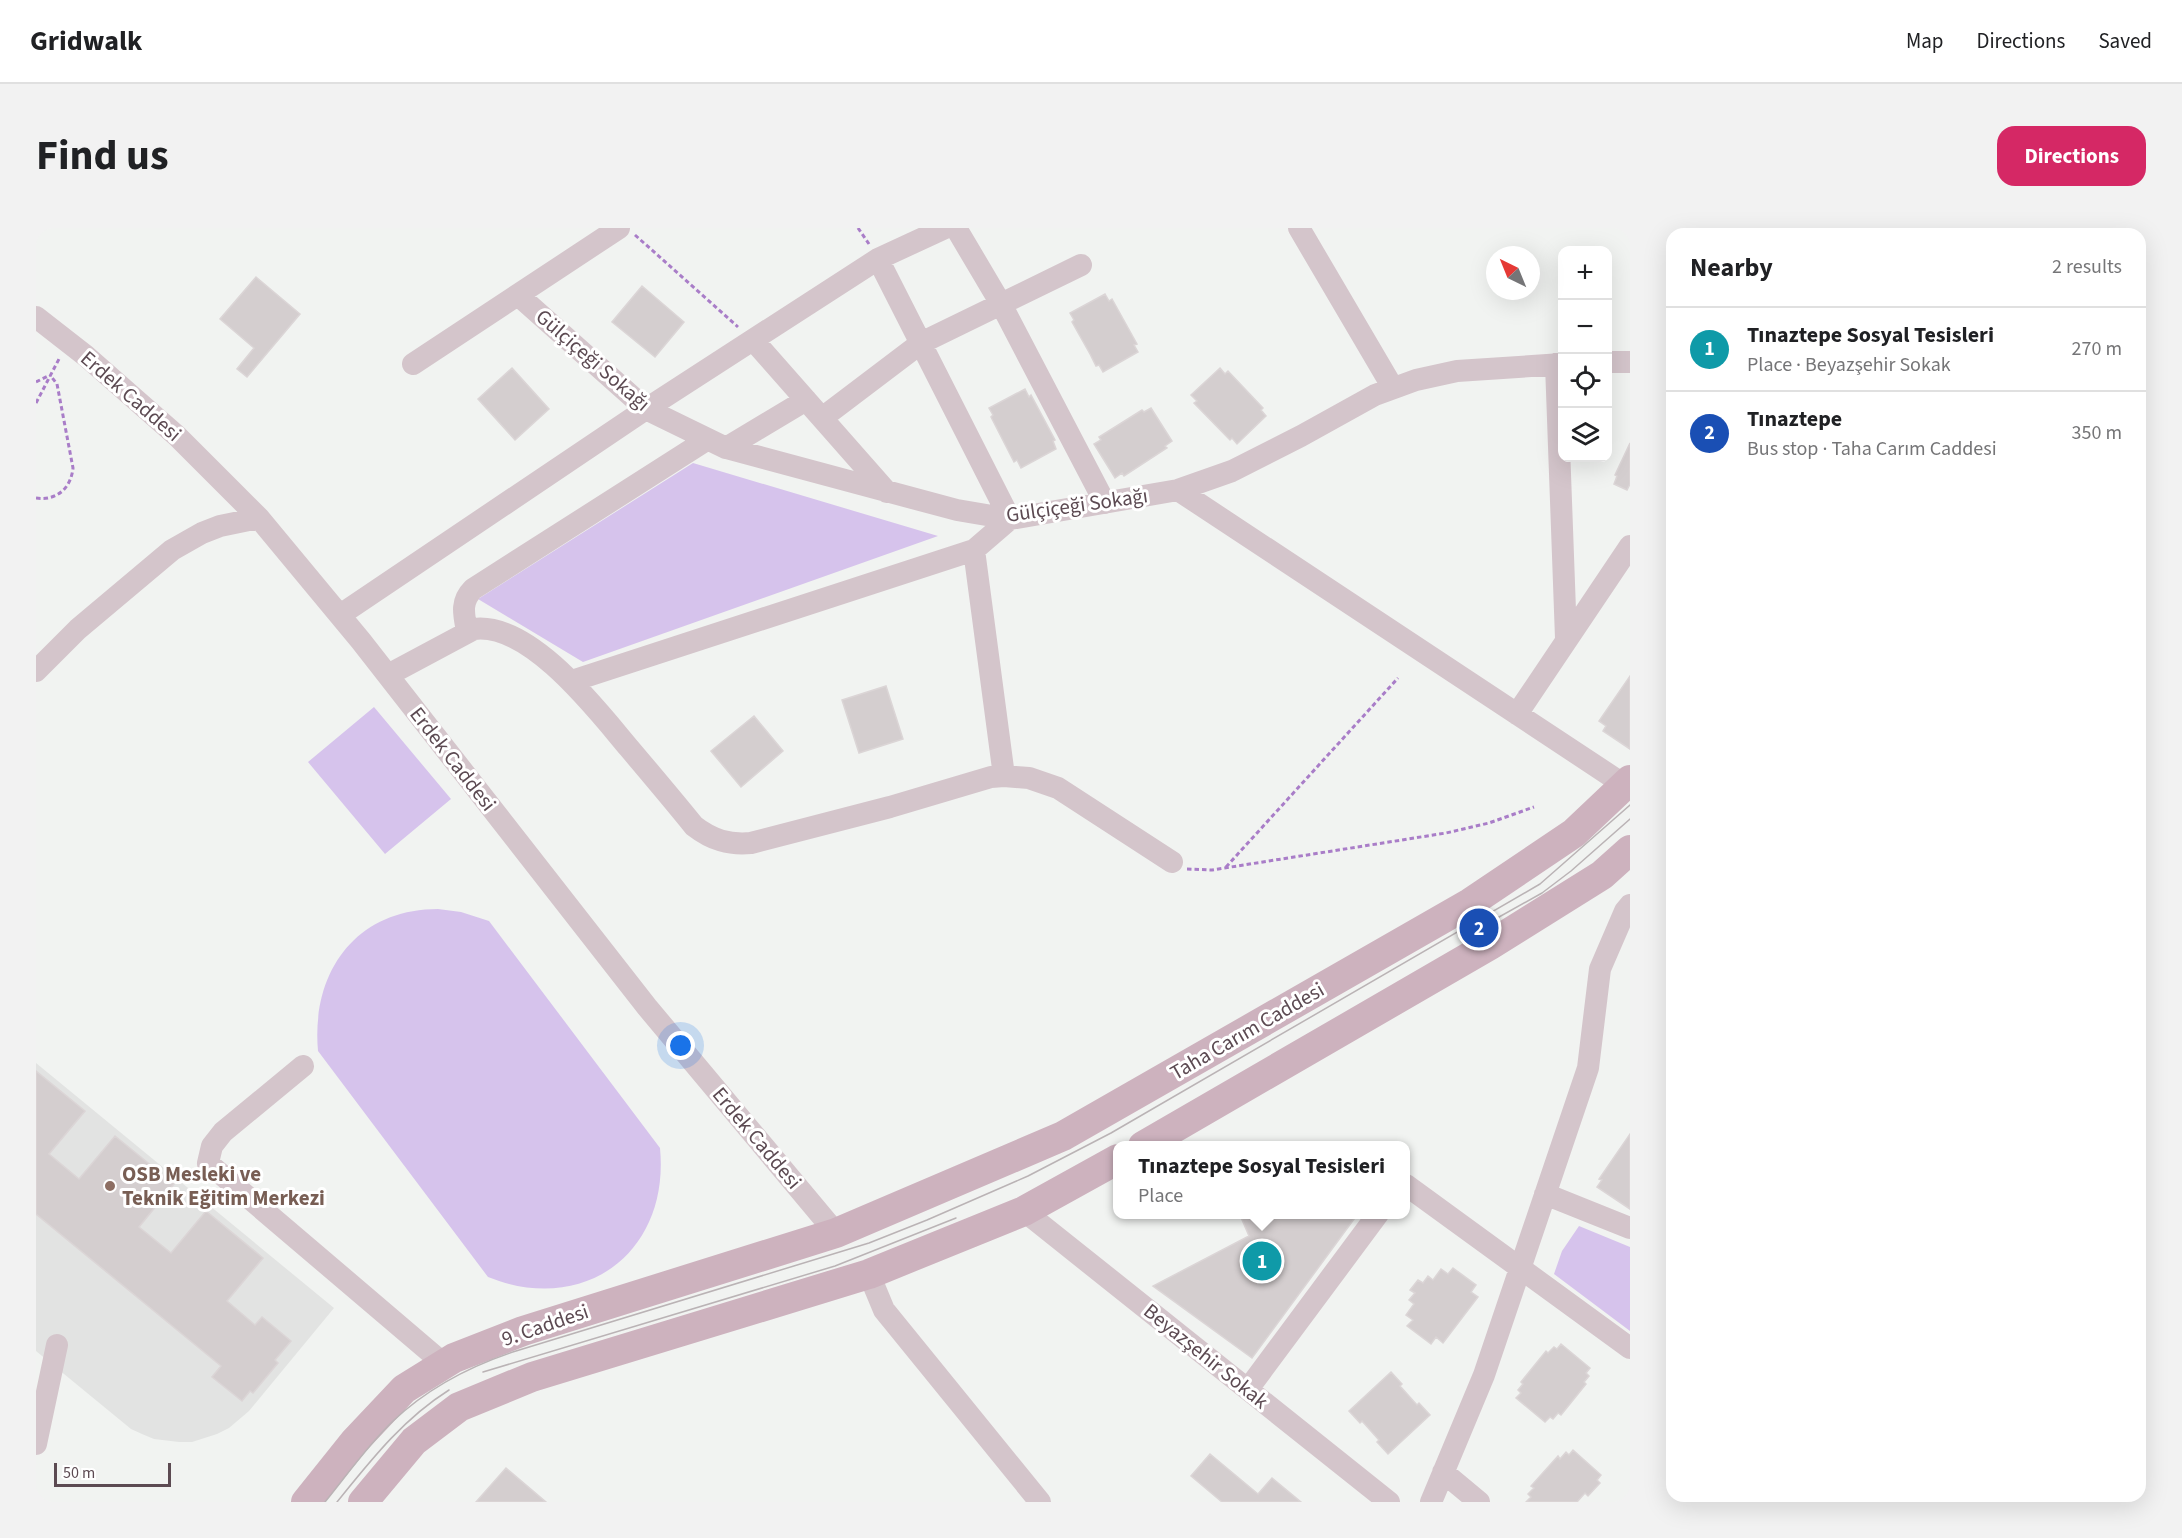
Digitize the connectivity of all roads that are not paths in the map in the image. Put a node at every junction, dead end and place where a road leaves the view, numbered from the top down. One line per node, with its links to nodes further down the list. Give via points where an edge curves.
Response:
1 (619, 228): 7 (street)
2 (945, 228): 5 (street)
3 (956, 228): 8 (street)
4 (1299, 228): 16 (street)
5 (878, 259): 10 (street); 11 (street)
6 (1081, 265): 8 (street)
7 (518, 295): 14 (street); 19 (street, Gülçiçeği Sokağı)
8 (1001, 304): 11 (street); 24 (street)
9 (41, 329): 25 (street, Erdek Caddesi, via 86,356 184,443)
10 (753, 340): 17 (street); 19 (street)
11 (921, 343): 20 (street); 26 (street)
12 (1612, 362): 13 (street)
13 (1630, 362)
14 (413, 364)
15 (1558, 364): 16 (street, Gülçiçeği Sokağı, via 1457,371)
16 (1393, 388): 22 (street, Gülçiçeği Sokağı, via 1232,471)
17 (806, 400): 20 (street); 21 (street)
18 (1560, 408): 31 (street)
19 (646, 409): 21 (street, Gülçiçeği Sokağı); 29 (street)
20 (822, 418): 23 (street)
21 (717, 444): 23 (street, Gülçiçeği Sokağı); 30 (street, via 473,589 463,605)
22 (1178, 490): 24 (street, Gülçiçeği Sokağı); 35 (street)
23 (887, 492): 26 (street, Gülçiçeği Sokağı)
24 (1105, 502): 26 (street, Gülçiçeği Sokağı)
25 (260, 518): 29 (street, Erdek Caddesi); 32 (street, via 220,526 172,550)
26 (1010, 519): 28 (street)
27 (1630, 546): 31 (street)
28 (974, 550): 34 (street); 36 (street)
29 (340, 615): 33 (street, Erdek Caddesi)
30 (467, 632): 33 (street); 34 (street, via 482,628 503,633 540,654)
31 (1566, 638): 35 (street)
32 (36, 670)
33 (388, 675): 49 (street, Erdek Caddesi, via 647,1007)
34 (572, 681): 36 (street, via 694,826 731,843 751,843)
35 (1517, 714): 37 (street)
36 (1004, 776): 39 (street, via 1029,778 1058,788)
37 (1628, 783): 49 (main road, Taha Carım Caddesi, via 1574,833 1470,903 1083,1125)
38 (1630, 850): 42 (main road, via 1602,874 1490,945)
39 (1172, 862)
40 (1630, 905): 45 (street, via 1600,969 1588,1068)
41 (303, 1066): 54 (street, via 223,1132 212,1146 208,1163)
42 (1152, 1141)
43 (1113, 1162): 46 (main road)
44 (1410, 1188): 50 (street)
45 (1545, 1194): 48 (street); 50 (street)
46 (1024, 1211): 51 (main road); 55 (street, Beyazşehir Sokak)
47 (1375, 1219): 55 (street)
48 (1630, 1228)
49 (836, 1233): 54 (main road, 9. Caddesi, via 523,1331)
50 (1519, 1267): 53 (street); 57 (street, via 1484,1375)
51 (869, 1274): 59 (main road, via 532,1377 459,1407 414,1441); 60 (street, via 884,1310)
52 (57, 1345): 56 (street)
53 (1630, 1348)
54 (444, 1364): 58 (main road, 9. Caddesi, via 404,1389 354,1442)
55 (1248, 1389): 61 (street, Beyazşehir Sokak)
56 (36, 1444)
57 (1443, 1472): 62 (street); 63 (street)
58 (306, 1502)
59 (363, 1502)
60 (1040, 1502)
61 (1389, 1502)
62 (1431, 1502)
63 (1479, 1502)

